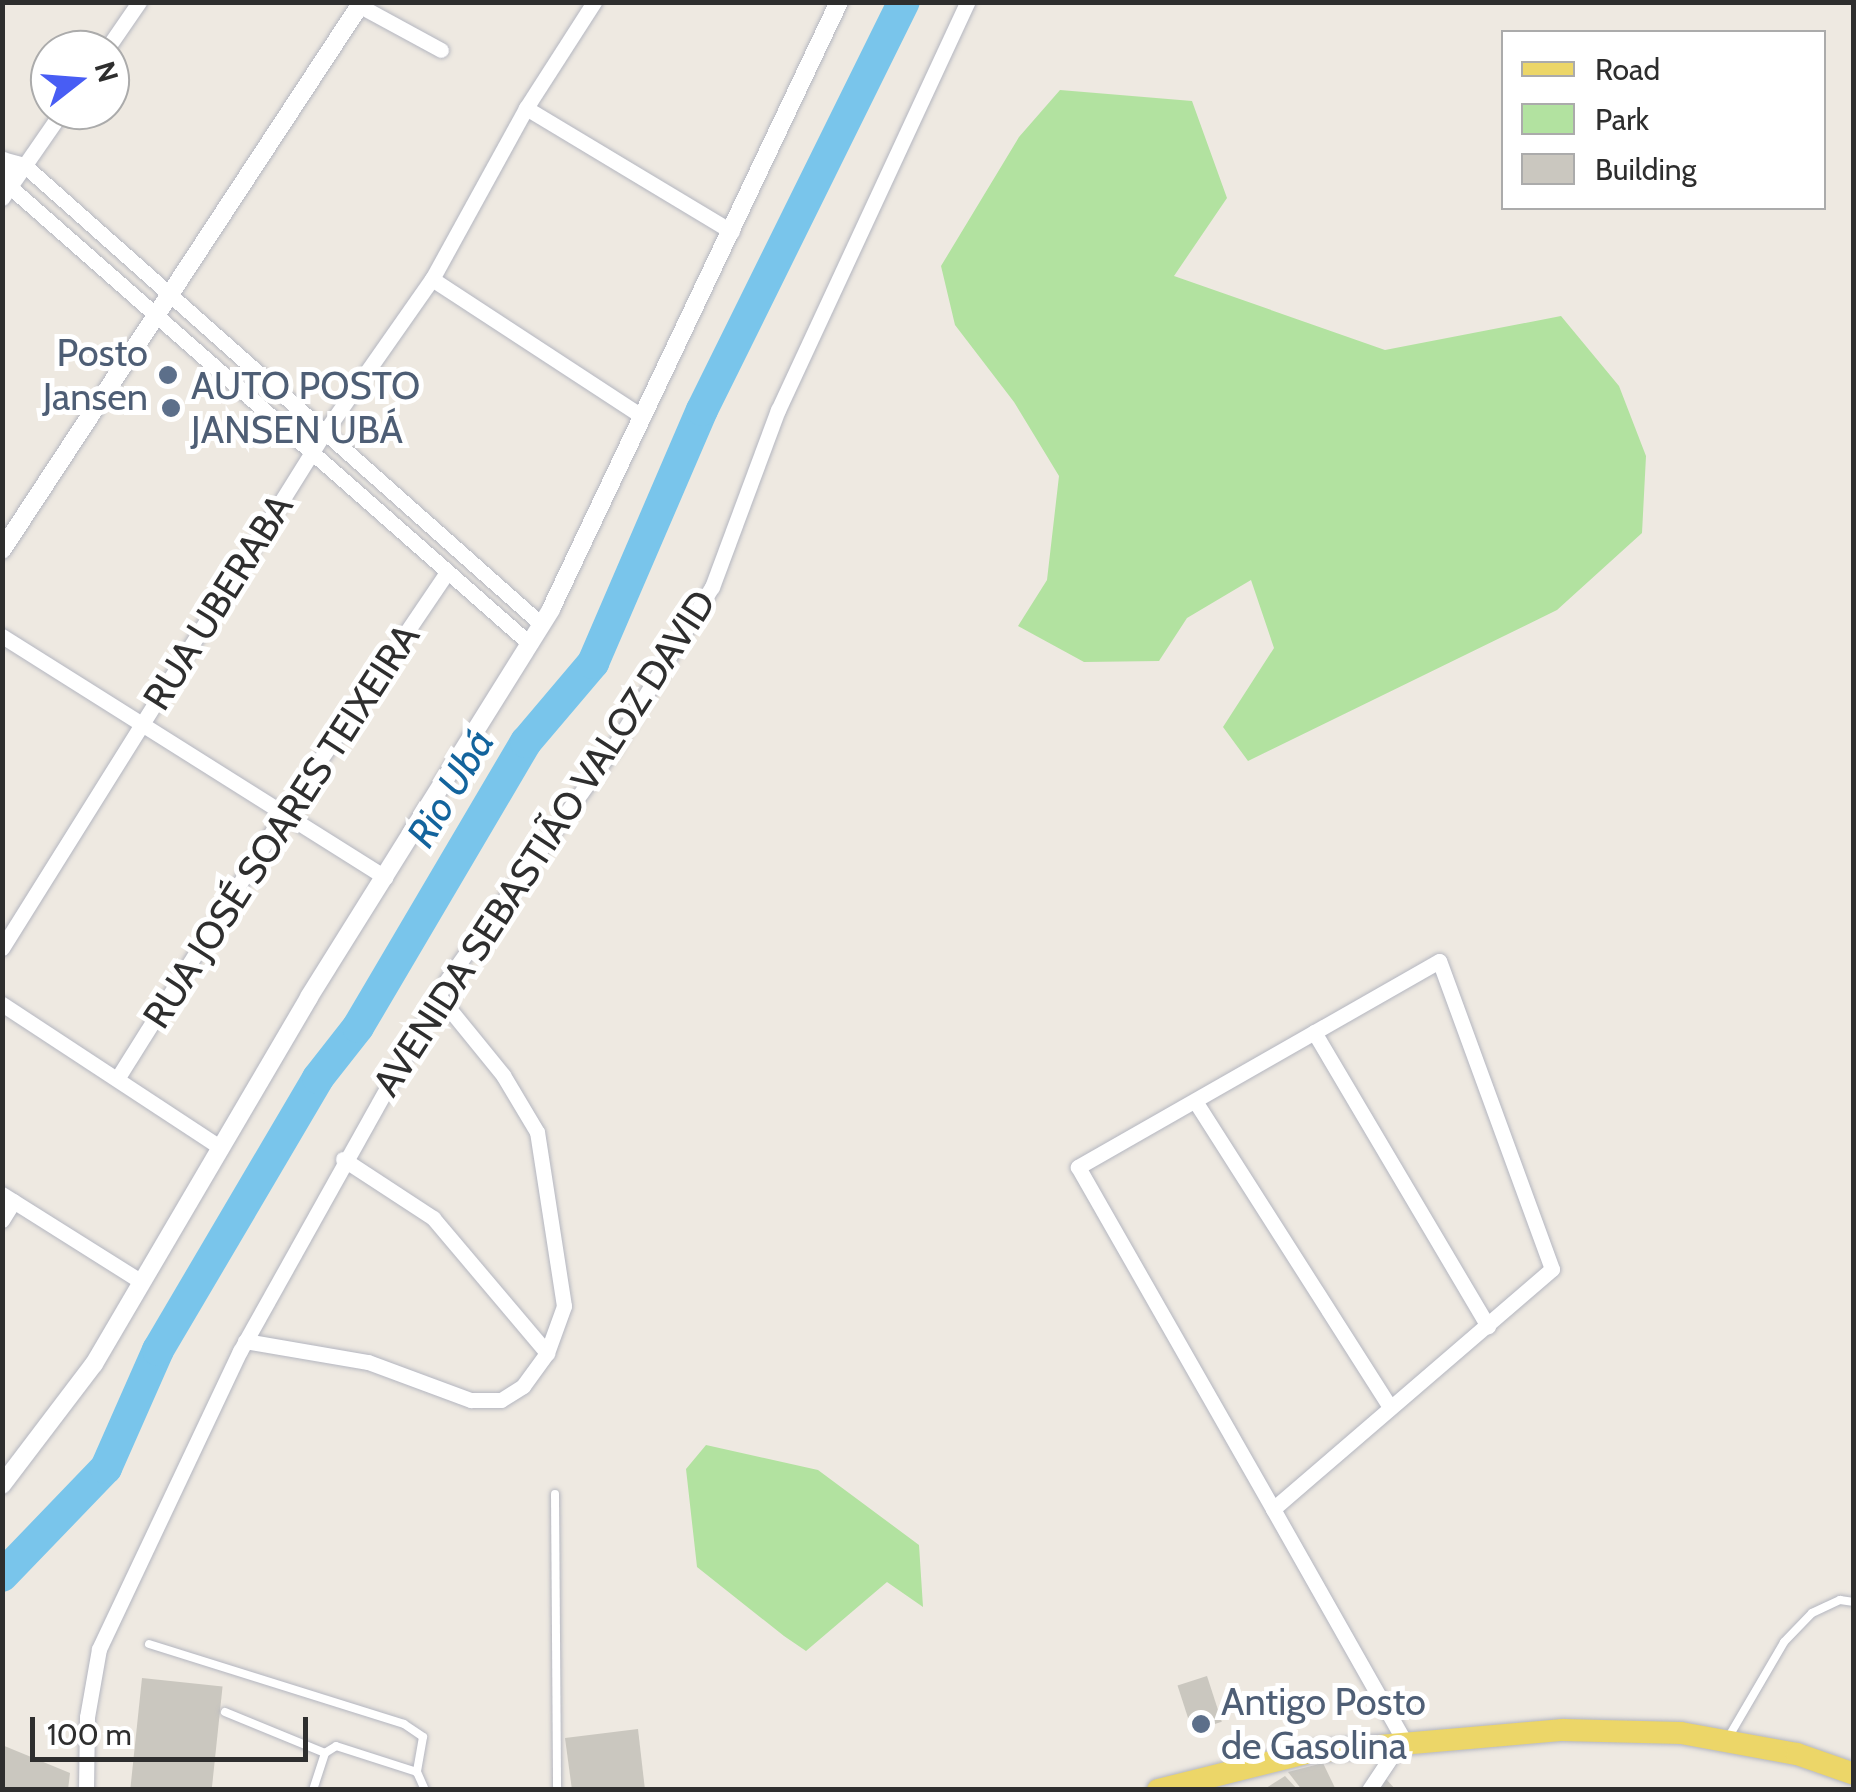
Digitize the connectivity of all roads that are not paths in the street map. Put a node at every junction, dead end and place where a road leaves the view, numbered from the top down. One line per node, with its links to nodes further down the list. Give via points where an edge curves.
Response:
1 (140, 2): 6 (street)
2 (594, 2): 8 (street, RUA UBERABA)
3 (838, 2): 13 (street)
4 (967, 2): 29 (street, AVENIDA SEBASTIÃO VALOZ DAVID, via 778,410 712,587 614,746)
5 (361, 4): 7 (street); 15 (street)
6 (120, 30)
7 (441, 50)
8 (526, 108): 13 (street); 14 (street, RUA UBERABA)
9 (49, 130): 11 (street)
10 (3, 159): 11 (street); 12 (street)
11 (24, 165): 12 (street); 15 (street)
12 (6, 192): 16 (street)
13 (732, 232): 17 (street)
14 (432, 278): 17 (street); 18 (street, RUA UBERABA)
15 (170, 295): 16 (street); 18 (street)
16 (157, 317): 19 (street); 20 (street)
17 (643, 417): 22 (street)
18 (324, 433): 19 (street, RUA UBERABA); 22 (street)
19 (310, 456): 21 (street); 25 (street, RUA UBERABA)
20 (2, 550)
21 (446, 574): 24 (street); 26 (street, RUA JOSÉ SOARES TEIXEIRA)
22 (541, 624): 24 (street)
23 (2, 636): 25 (street)
24 (530, 644): 27 (street)
25 (142, 724): 26 (street); 28 (street, RUA UBERABA)
26 (284, 813): 27 (street); 32 (street, RUA JOSÉ SOARES TEIXEIRA)
27 (385, 876): 34 (street)
28 (2, 948)
29 (438, 995): 35 (street, AVENIDA SEBASTIÃO VALOZ DAVID); 41 (street, via 503,1074 537,1132 564,1306)
30 (2, 1004): 32 (street)
31 (1314, 1032): 33 (street); 39 (street); 39 (street, via 1439,961 1552,1270)
32 (117, 1079): 34 (street)
33 (1195, 1101): 42 (street); 45 (street, via 1078,1167)
34 (220, 1148): 38 (street)
35 (343, 1158): 40 (street, AVENIDA SEBASTIÃO VALOZ DAVID); 41 (street, via 433,1218)
36 (8, 1198): 37 (street); 38 (street)
37 (2, 1220)
38 (142, 1282): 43 (street, via 94,1364)
39 (1488, 1326): 42 (street)
40 (245, 1341): 41 (street, via 368,1362 471,1400 512,1393); 54 (street, AVENIDA SEBASTIÃO VALOZ DAVID, via 99,1650 87,1717)
41 (547, 1353)
42 (1389, 1406): 45 (street)
43 (2, 1485)
44 (554, 1494): 57 (lane)
45 (1272, 1509): 49 (street)
46 (1854, 1602): 50 (lane, via 1840,1600 1812,1613 1784,1642)
47 (149, 1644): 52 (lane, via 404,1724 423,1737)
48 (225, 1712): 51 (lane)
49 (1403, 1739): 50 (main road, via 1564,1730); 58 (main road, via 1310,1752); 59 (street)
50 (1726, 1741): 53 (main road, via 1797,1754)
51 (325, 1753): 52 (lane, via 351,1748); 55 (lane)
52 (418, 1772): 56 (lane)
53 (1854, 1774)
54 (86, 1790)
55 (313, 1790)
56 (426, 1790)
57 (557, 1790)
58 (1158, 1790)
59 (1369, 1790)

